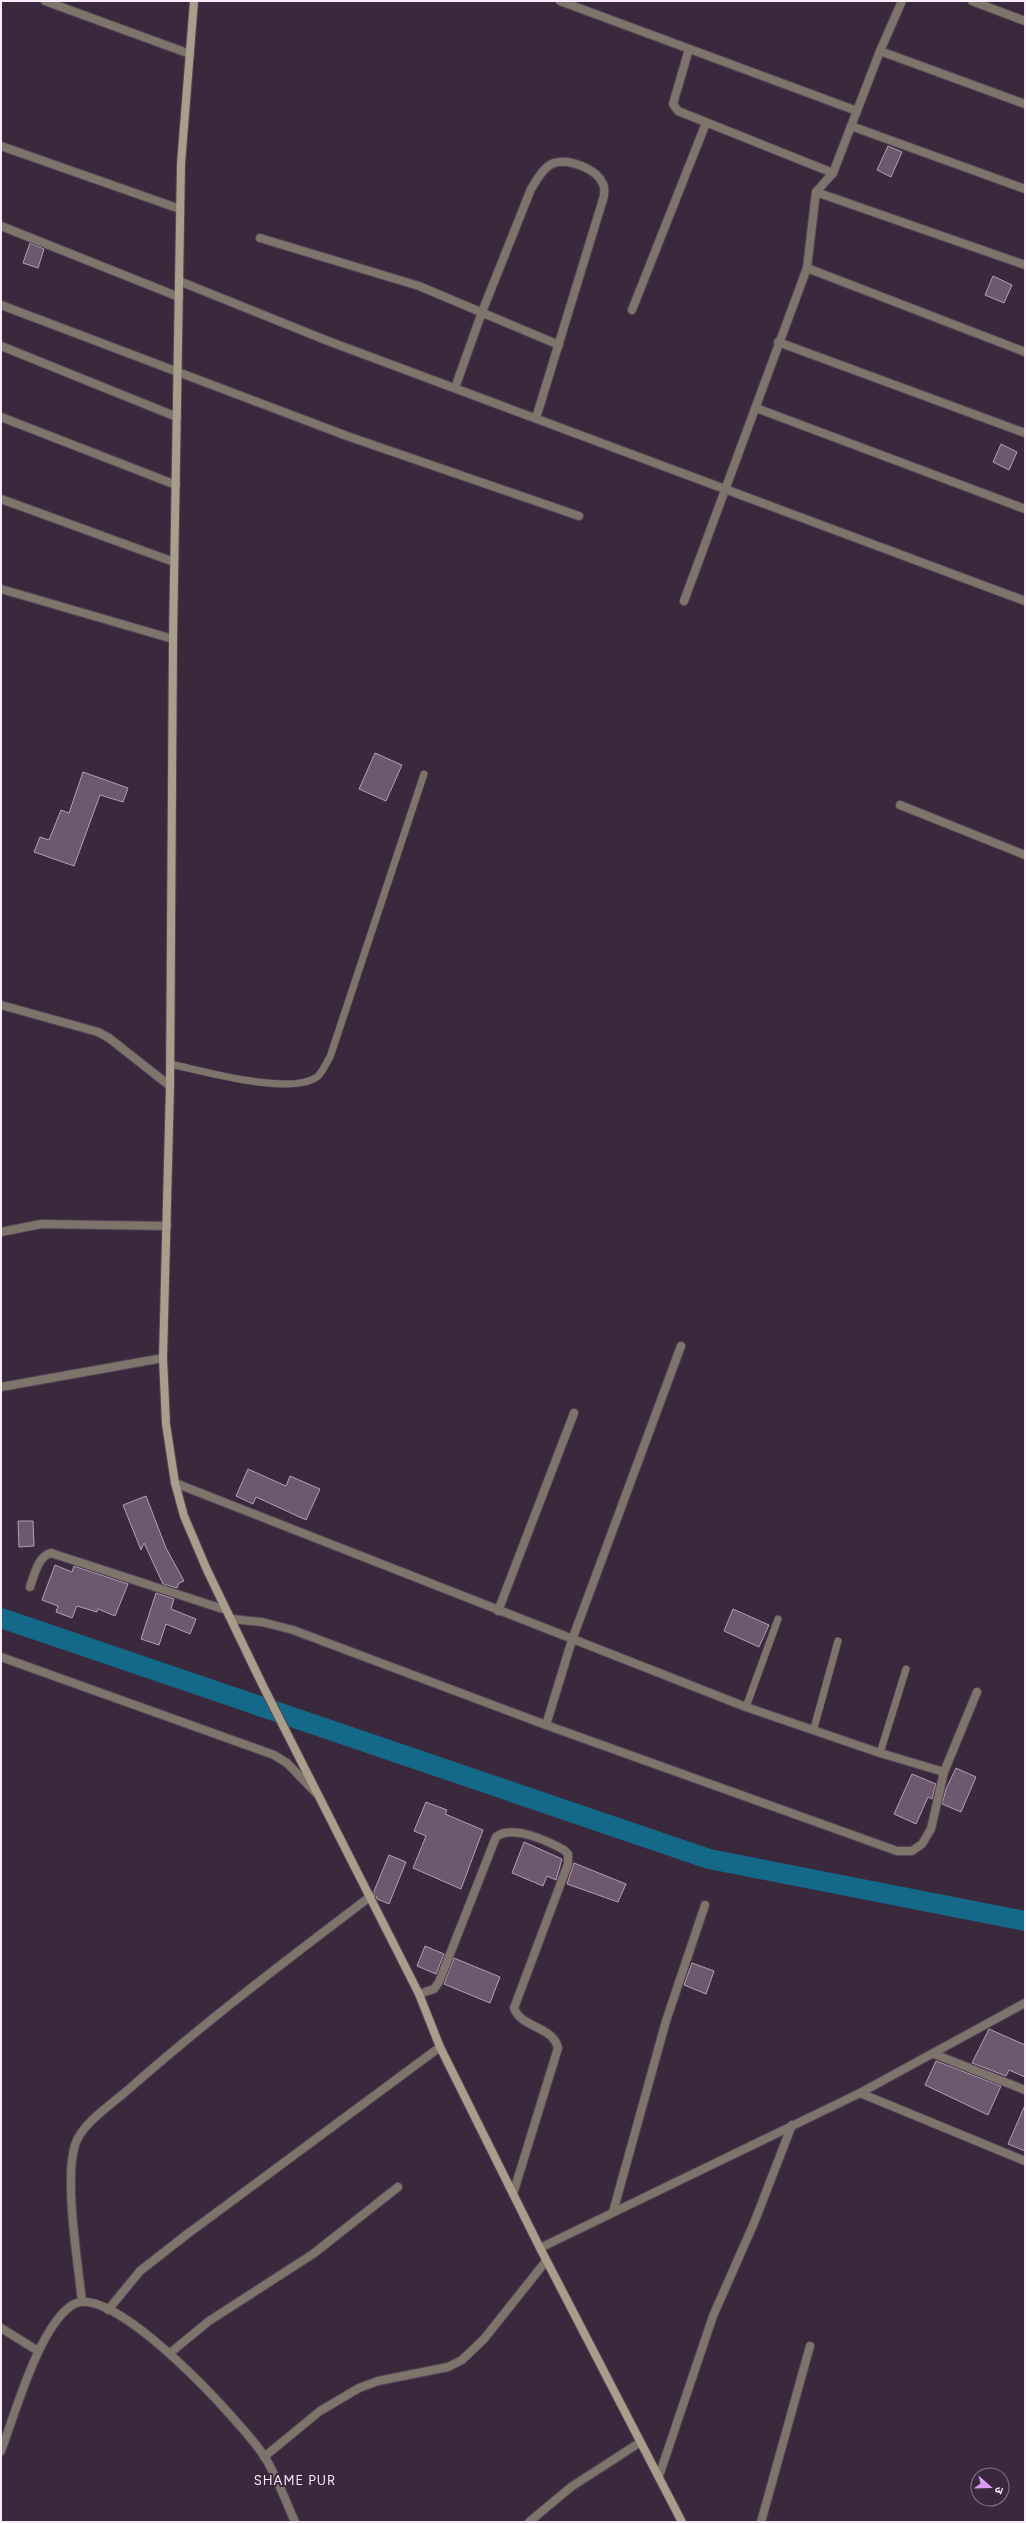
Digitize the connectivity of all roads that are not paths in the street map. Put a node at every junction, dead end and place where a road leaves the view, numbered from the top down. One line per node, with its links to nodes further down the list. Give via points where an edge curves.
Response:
1 (45, 1): 9 (street)
2 (194, 1): 9 (street)
3 (560, 1): 7 (street)
4 (902, 1): 8 (street)
5 (975, 2): 6 (street)
6 (1025, 21)
7 (689, 49): 11 (street); 12 (street, via 674,104 678,111)
8 (880, 51): 10 (street); 11 (street)
9 (190, 54): 18 (street)
10 (1025, 104)
11 (857, 111): 13 (street)
12 (706, 123): 15 (street); 26 (street)
13 (851, 126): 15 (street); 16 (street)
14 (1, 146): 18 (street)
15 (833, 173): 17 (street)
16 (1025, 189)
17 (816, 192): 21 (street); 22 (street)
18 (180, 209): 23 (street)
19 (1, 226): 24 (street)
20 (260, 238): 27 (street, via 419,286)
21 (1025, 265)
22 (807, 268): 28 (street); 31 (street)
23 (179, 282): 24 (street); 33 (street)
24 (179, 297): 32 (street)
25 (1, 304): 32 (street)
26 (632, 310)
27 (482, 312): 29 (street); 29 (street, via 530,189 542,172 553,163 579,165 599,177 604,185 604,196); 33 (street)
28 (778, 342): 34 (street); 38 (street)
29 (559, 345): 37 (street)
30 (1, 346): 36 (street)
31 (1025, 352)
32 (177, 372): 36 (street); 43 (street, via 347,436)
33 (455, 388): 37 (street)
34 (756, 408): 40 (street); 42 (street)
35 (1, 417): 39 (street)
36 (177, 417): 39 (street)
37 (536, 418): 40 (street)
38 (1025, 433)
39 (176, 485): 44 (street)
40 (726, 488): 46 (street); 47 (street)
41 (1, 499): 44 (street)
42 (1025, 509)
43 (579, 516)
44 (174, 562): 48 (street)
45 (1, 589): 48 (street)
46 (684, 600)
47 (1025, 601)
48 (173, 639): 53 (street)
49 (424, 774): 53 (lane, via 330,1057 318,1076 301,1084 276,1085)
50 (900, 805): 51 (street)
51 (1025, 855)
52 (1, 1005): 54 (street, via 98,1032 110,1038)
53 (170, 1064): 54 (street)
54 (170, 1086): 55 (street)
55 (167, 1226): 56 (street, via 41,1224); 58 (street)
56 (1, 1232)
57 (681, 1346): 67 (street)
58 (163, 1358): 59 (street); 61 (street, via 166,1424)
59 (1, 1387)
60 (574, 1413): 64 (street)
61 (175, 1483): 63 (street, via 184,1516); 64 (street)
62 (30, 1587): 63 (street, via 41,1560 45,1554 51,1553)
63 (226, 1610): 65 (street)
64 (498, 1611): 67 (street)
65 (232, 1619): 73 (street, via 262,1622 293,1630); 77 (street)
66 (778, 1619): 72 (lane)
67 (572, 1640): 72 (street); 73 (street)
68 (838, 1641): 74 (lane)
69 (1, 1657): 77 (street, via 274,1755 286,1763)
70 (906, 1668): 75 (lane)
71 (977, 1692): 76 (street)
72 (746, 1707): 74 (street)
73 (546, 1725): 76 (street, via 896,1851 912,1851 922,1844 931,1829)
74 (814, 1728): 75 (street)
75 (880, 1753): 76 (street)
76 (944, 1772)
77 (319, 1796): 78 (street)
78 (371, 1896): 80 (street); 93 (street, via 233,2000 151,2068 81,2133 73,2152 72,2192)
79 (705, 1905): 90 (street, via 666,2021)
80 (419, 1994): 82 (street); 89 (street, via 434,1988 439,1982 496,1837 501,1833 513,1831 564,1850 569,1858 568,1864 514,2008 518,2016 554,2038 558,2048)
81 (1025, 2002): 83 (street)
82 (440, 2047): 89 (street); 94 (street, via 140,2271)
83 (934, 2054): 84 (street); 85 (street)
84 (1025, 2090)
85 (860, 2094): 86 (street); 87 (street)
86 (792, 2125): 90 (street); 102 (street, via 714,2316)
87 (1025, 2161)
88 (398, 2187): 98 (street, via 308,2257 209,2321)
89 (513, 2194): 91 (street)
90 (613, 2212): 91 (street)
91 (540, 2248): 92 (street)
92 (546, 2261): 99 (street); 101 (street, via 484,2339 462,2360 448,2367 359,2388 320,2410)
93 (82, 2302): 94 (street); 97 (street, via 69,2308 61,2316)
94 (108, 2310): 98 (street)
95 (1, 2328): 97 (street)
96 (810, 2346): 106 (street)
97 (38, 2351): 100 (street)
98 (170, 2353): 101 (street, via 227,2409)
99 (639, 2443): 102 (street); 104 (street, via 571,2487)
100 (1, 2451)
101 (264, 2457): 103 (street)
102 (659, 2476): 105 (street)
103 (295, 2522)
104 (529, 2522)
105 (682, 2522)
106 (761, 2522)

